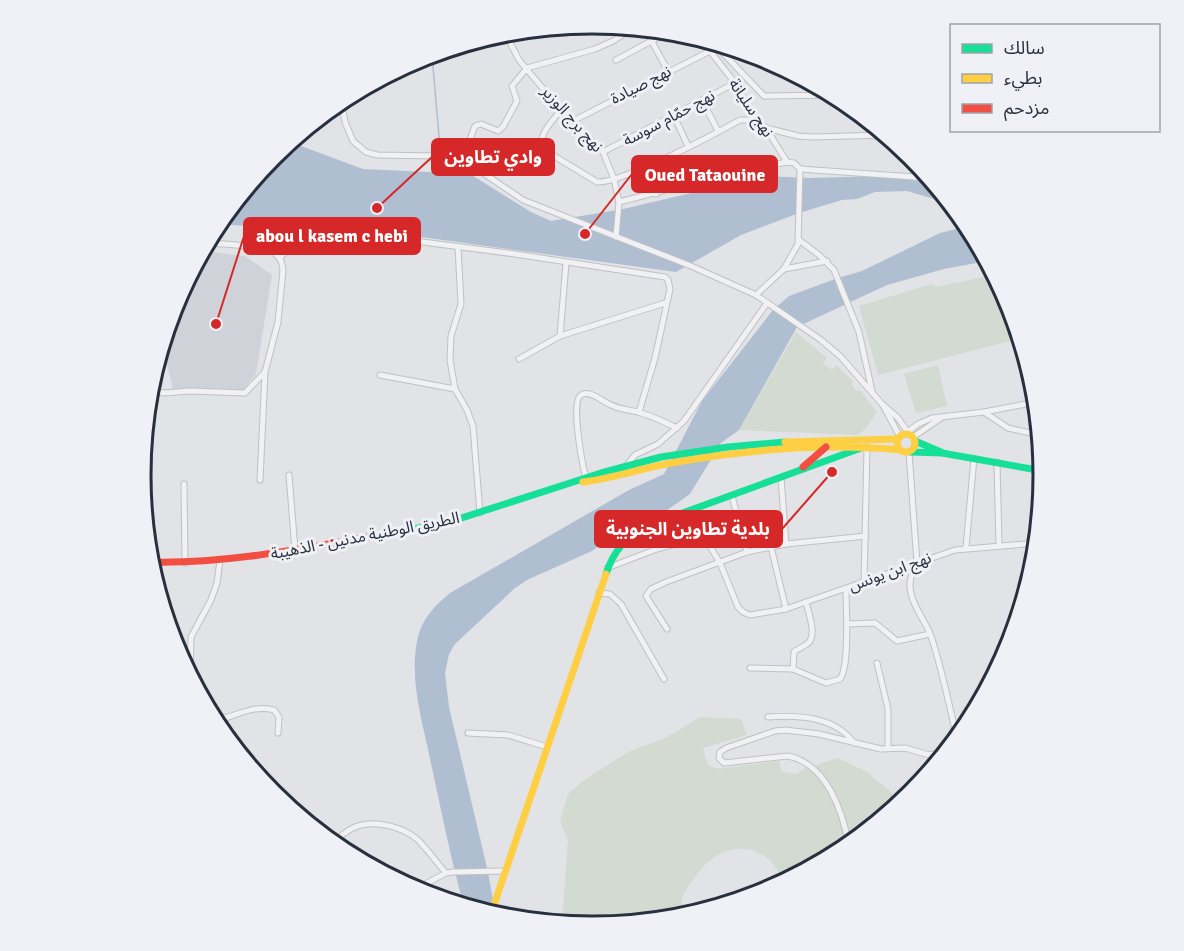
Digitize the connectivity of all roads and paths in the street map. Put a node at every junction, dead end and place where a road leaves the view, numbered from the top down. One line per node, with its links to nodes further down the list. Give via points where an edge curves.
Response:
1 (620, 35): 7 (street, via 595,49)
2 (654, 39): 6 (street); 8 (street)
3 (510, 42): 7 (street, نهج برج الوزير)
4 (710, 51): 8 (street, نهج صيادة); 9 (street, نهج سليانة)
5 (725, 56): 10 (street, via 764,96)
6 (616, 60)
7 (527, 68): 12 (street, نهج برج الوزير); 22 (street, via 512,86 517,101 503,127 498,131 481,124 475,126)
8 (668, 71): 16 (street, نهج صيادة)
9 (735, 83): 11 (street, نهج حمّام سوسة); 15 (street, نهج سليانة)
10 (815, 95)
11 (702, 100): 14 (street, نهج حمّام سوسة); 18 (street)
12 (561, 110): 16 (street, نهج برج الوزير); 27 (street, via 544,135 541,148 593,181)
13 (343, 112): 22 (street, via 353,141 366,152)
14 (674, 116): 20 (street); 21 (street, نهج حمّام سوسة)
15 (756, 120): 17 (street, نهج سليانة); 18 (street, via 740,120)
16 (573, 121): 21 (street, نهج برج الوزير)
17 (766, 128): 19 (street, via 798,136); 23 (street, نهج سليانة)
18 (718, 131): 20 (street)
19 (873, 136)
20 (688, 146): 24 (street)
21 (603, 152): 27 (street, نهج برج الوزير)
22 (462, 161): 30 (street, via 523,200)
23 (787, 162): 25 (street, نهج سليانة, via 794,163); 28 (street)
24 (648, 166): 27 (street); 28 (street)
25 (800, 171): 26 (street); 31 (street)
26 (916, 177)
27 (614, 179): 29 (street, نهج برج الوزير)
28 (656, 194): 29 (street)
29 (619, 205): 30 (street, نهج برج الوزير)
30 (616, 237): 38 (street)
31 (799, 240): 35 (street); 37 (street)
32 (217, 244): 34 (street, via 264,249)
33 (458, 247): 34 (street, via 374,237 310,235 294,243); 36 (street); 45 (street, via 461,304 449,349)
34 (279, 258): 43 (street, via 283,270 278,322)
35 (826, 261): 37 (street); 47 (street, via 837,276 859,332)
36 (566, 263): 39 (street, via 665,277 670,289); 41 (street)
37 (784, 269): 38 (street)
38 (756, 295): 40 (street)
39 (665, 303): 41 (street); 50 (street, via 655,358)
40 (767, 303): 47 (street, via 840,356); 52 (street)
41 (560, 336): 42 (street)
42 (519, 359)
43 (265, 372): 46 (street, via 245,393); 70 (street)
44 (380, 375): 45 (street)
45 (455, 389): 75 (street, via 473,426)
46 (159, 392)
47 (872, 392): 48 (street)
48 (882, 404): 54 (street); 54 (street)
49 (1027, 404): 51 (street)
50 (639, 412): 52 (street); 71 (street, via 588,394 578,398 580,456)
51 (984, 412): 53 (street, via 1008,428); 54 (street, via 943,417)
52 (677, 428): 64 (street, via 658,444 635,455)
53 (1031, 433)
54 (907, 436): 55 (main road, الطريق الوطنية مدنين - الذهيبة); 58 (main road, via 897,446); 59 (main road, via 914,448); 60 (main road, الطريق الوطنية مدنين - الذهيبة)
55 (827, 444): 56 (main road, الطريق الوطنية مدنين - الذهيبة); 57 (main road, الطريق الوطنية مدنين - الذهيبة); 63 (main road)
56 (798, 445): 63 (main road, via 809,458); 65 (main road, الطريق الوطنية مدنين - الذهيبة, via 715,447 672,454)
57 (866, 447): 58 (main road, الطريق الوطنية مدنين - الذهيبة); 67 (main road); 77 (street)
58 (900, 450): 59 (main road, الطريق الوطنية مدنين - الذهيبة)
59 (909, 452): 60 (main road, الطريق الوطنية مدنين - الذهيبة); 89 (street)
60 (942, 453): 61 (main road, الطريق الوطنية مدنين - الذهيبة)
61 (974, 458): 62 (main road, الطريق الوطنية مدنين - الذهيبة); 82 (street)
62 (997, 462): 66 (main road, الطريق الوطنية مدنين - الذهيبة); 80 (street)
63 (806, 465): 67 (main road)
64 (626, 466): 65 (main road, الطريق الوطنية مدنين - الذهيبة); 71 (main road, الطريق الوطنية مدنين - الذهيبة)
65 (639, 466): 71 (main road, الطريق الوطنية مدنين - الذهيبة)
66 (1033, 469)
67 (796, 473): 69 (main road)
68 (289, 476): 83 (street)
69 (781, 478): 73 (main road); 79 (street)
70 (260, 480)
71 (587, 480): 75 (main road, الطريق الوطنية مدنين - الذهيبة)
72 (184, 484): 87 (street)
73 (732, 496): 74 (main road); 84 (street)
74 (689, 511): 76 (street); 90 (main road, via 623,539)
75 (480, 513): 83 (main road, الطريق الوطنية مدنين - الذهيبة, via 446,523)
76 (705, 536): 88 (street); 90 (street)
77 (866, 536): 79 (street); 91 (street)
78 (1028, 543): 80 (street, نهج ابن يونس)
79 (786, 544): 81 (street)
80 (999, 545): 82 (street, نهج ابن يونس)
81 (771, 547): 84 (street); 95 (street)
82 (966, 548): 89 (street, نهج ابن يونس)
83 (296, 550): 85 (main road, الطريق الوطنية مدنين - الذهيبة)
84 (747, 552): 88 (street)
85 (220, 560): 87 (main road, الطريق الوطنية مدنين - الذهيبة); 99 (street, via 211,600 191,637)
86 (159, 562): 87 (main road, الطريق الوطنية مدنين - الذهيبة)
87 (185, 563)
88 (720, 563): 95 (street, نهج ابن يونس, via 738,607 746,614); 97 (street, via 651,589 646,596)
89 (917, 564): 91 (street, نهج ابن يونس); 98 (street, via 910,586)
90 (608, 568): 93 (main road)
91 (864, 583): 92 (street, نهج ابن يونس)
92 (846, 589): 94 (street, نهج ابن يونس); 96 (street)
93 (599, 593): 103 (street, via 610,594 621,604); 110 (main road)
94 (806, 602): 95 (street, نهج ابن يونس); 102 (street, via 810,641 794,652)
95 (786, 609)
96 (847, 624): 98 (street, via 875,623 897,641); 102 (street, via 840,679 820,682)
97 (667, 629)
98 (930, 634): 106 (street)
99 (190, 657)
100 (877, 663): 111 (street, via 888,709)
101 (750, 668): 102 (street)
102 (793, 669)
103 (664, 679)
104 (223, 717): 107 (street, via 260,708 274,710 279,717)
105 (768, 717): 109 (street, via 820,720)
106 (954, 727)
107 (278, 733)
108 (468, 733): 110 (street, via 508,735)
109 (854, 742): 111 (street); 113 (street, via 784,730 726,748 719,755 721,761 729,763 788,756 807,764 829,787)
110 (547, 747): 115 (main road)
111 (888, 748): 112 (street)
112 (934, 754)
113 (847, 835)
114 (340, 836): 116 (street, via 363,825 390,826 418,840)
115 (505, 871): 116 (street); 118 (main road)
116 (446, 873): 117 (street)
117 (425, 884)
118 (494, 905)

